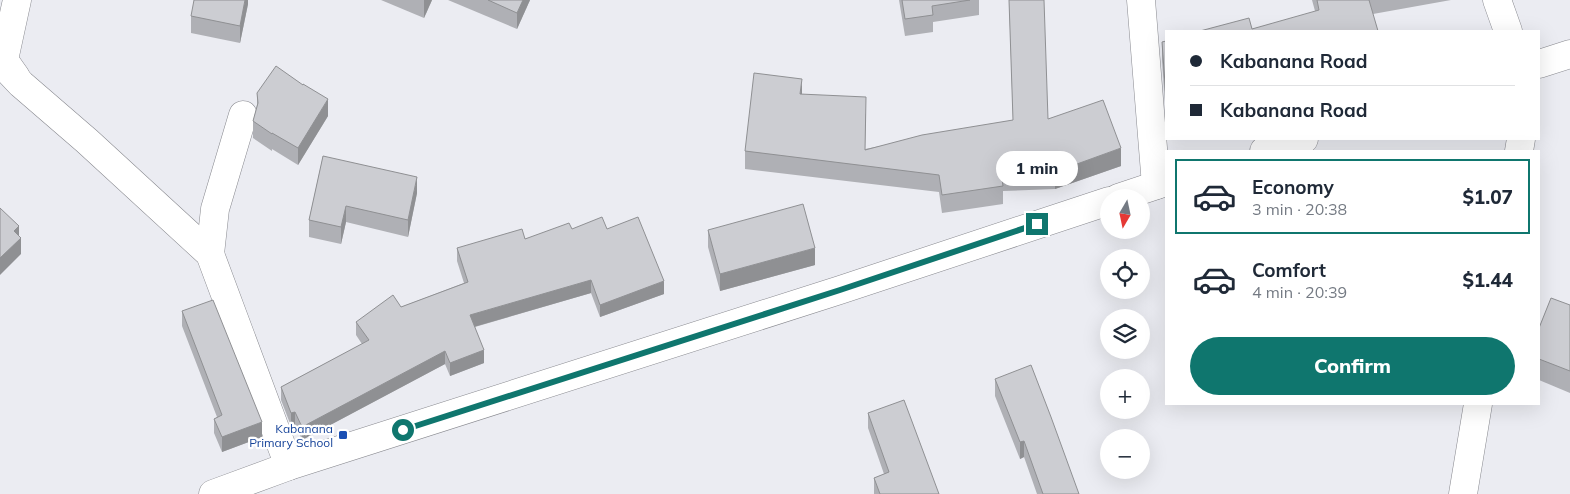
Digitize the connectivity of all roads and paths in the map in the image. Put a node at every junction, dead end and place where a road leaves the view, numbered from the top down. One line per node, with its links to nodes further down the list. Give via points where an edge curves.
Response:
1 (17, 0): 8 (street, via 4,60)
2 (1141, 0): 12 (street)
3 (1497, 0): 4 (street)
4 (1508, 30)
5 (1570, 54): 7 (street)
6 (0, 62): 8 (street)
7 (1540, 64)
8 (21, 84): 15 (street)
9 (244, 115): 15 (street, via 215,209)
10 (1301, 140): 11 (street)
11 (1267, 150)
12 (1161, 183): 13 (street)
13 (1144, 189)
14 (1100, 204): 17 (street)
15 (210, 254): 17 (street)
16 (1478, 405): 19 (street)
17 (289, 466): 18 (street)
18 (213, 494)
19 (1463, 494)

